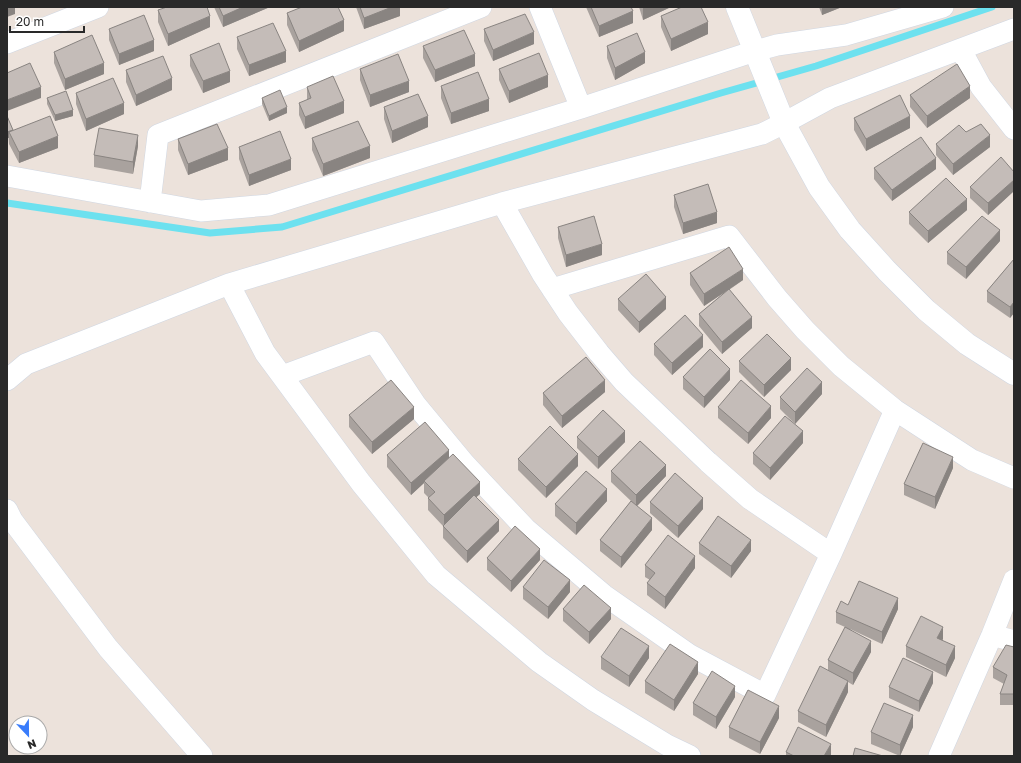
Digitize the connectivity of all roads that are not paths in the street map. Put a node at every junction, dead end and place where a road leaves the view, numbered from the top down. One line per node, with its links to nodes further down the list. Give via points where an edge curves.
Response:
1 (98, 7): 7 (street)
2 (481, 7): 14 (street, via 158,134)
3 (540, 7): 10 (street)
4 (737, 7): 9 (street)
5 (943, 7): 9 (street, via 846,35 777,45)
6 (1014, 29): 8 (street)
7 (7, 43)
8 (961, 50): 11 (street, via 830,98); 12 (street, via 981,87)
9 (755, 51): 10 (street); 11 (street)
10 (582, 108): 14 (street, via 269,205 201,211)
11 (784, 123): 15 (street, via 762,134); 18 (street, via 819,187 850,230 887,271 926,310 966,344)
12 (1014, 129)
13 (7, 176): 14 (street)
14 (150, 202)
15 (502, 203): 16 (street); 17 (street)
16 (228, 284): 19 (street, via 264,353); 20 (street, via 26,364)
17 (552, 289): 21 (street, via 729,236 805,330 842,366); 24 (street, via 568,313 624,382 708,462 750,499)
18 (1014, 374)
19 (282, 376): 24 (street, via 374,342 416,405 464,463 526,529 604,595 676,646 765,695); 29 (street, via 362,483 436,575 545,666 593,700)
20 (7, 380)
21 (895, 410): 22 (street, via 972,460); 24 (street)
22 (1014, 478)
23 (7, 510): 28 (street, via 108,648)
24 (832, 554)
25 (1014, 580): 26 (street)
26 (992, 635): 27 (street); 30 (street)
27 (1014, 641)
28 (202, 756)
29 (690, 756)
30 (939, 756)

